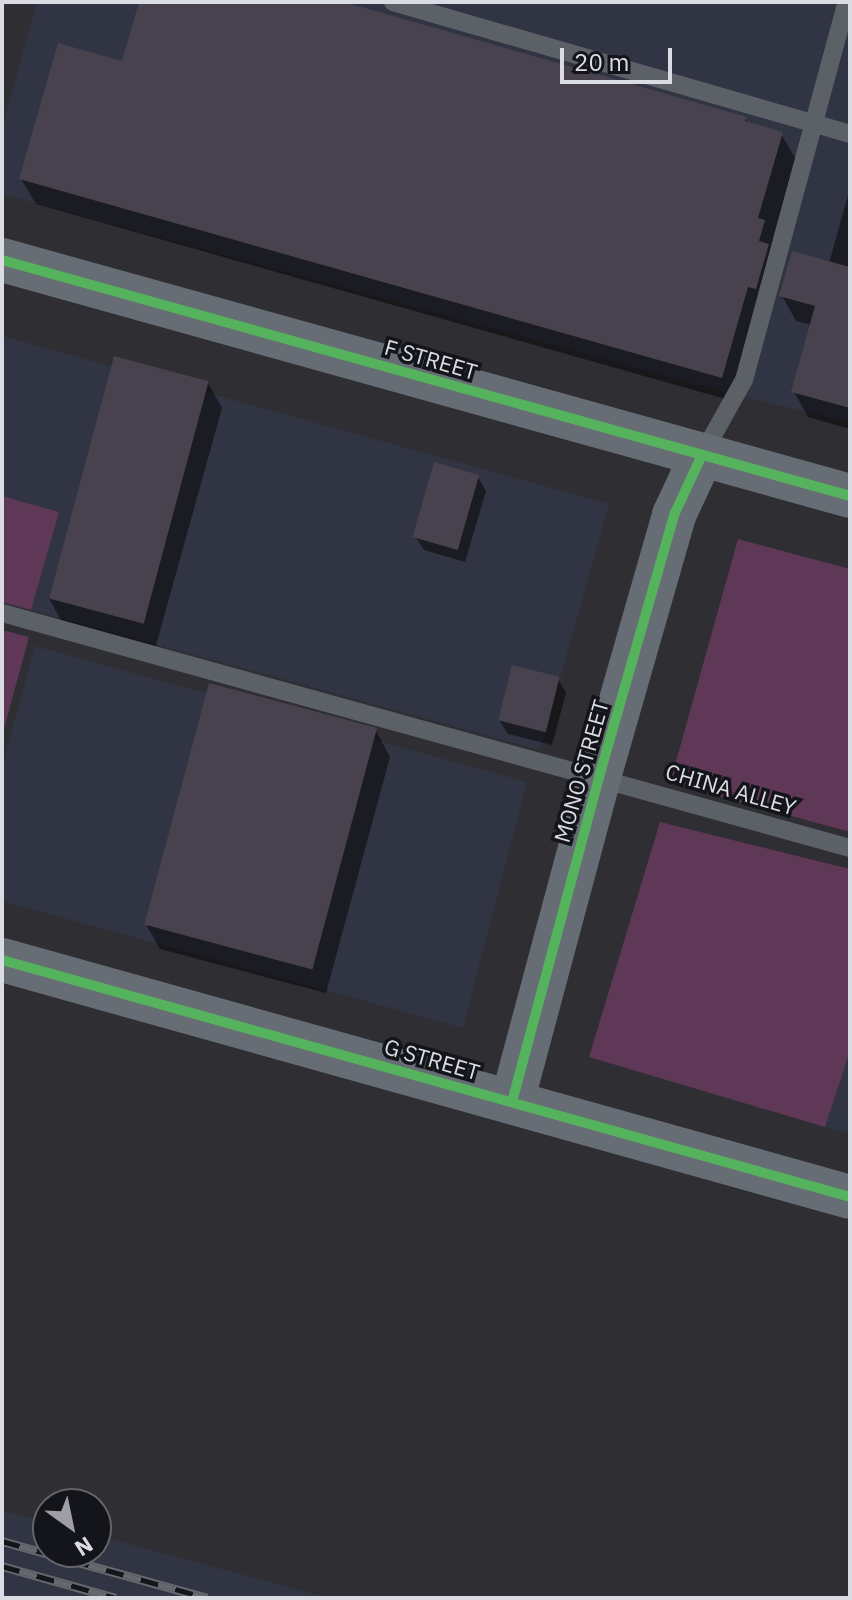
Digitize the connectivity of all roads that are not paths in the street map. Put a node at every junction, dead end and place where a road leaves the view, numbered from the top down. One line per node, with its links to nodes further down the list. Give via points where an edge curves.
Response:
1 (393, 2): 3 (lane)
2 (847, 2): 3 (lane)
3 (813, 123): 4 (lane); 6 (lane, via 744,380)
4 (850, 134)
5 (2, 260): 6 (street, F STREET)
6 (702, 455): 7 (street, F STREET); 9 (street, MONO STREET, via 674,515)
7 (850, 496)
8 (2, 613): 9 (lane, CHINA ALLEY)
9 (599, 777): 10 (lane, CHINA ALLEY); 12 (street, MONO STREET)
10 (850, 848)
11 (2, 960): 12 (street, G STREET)
12 (512, 1102): 13 (street, G STREET)
13 (850, 1197)

